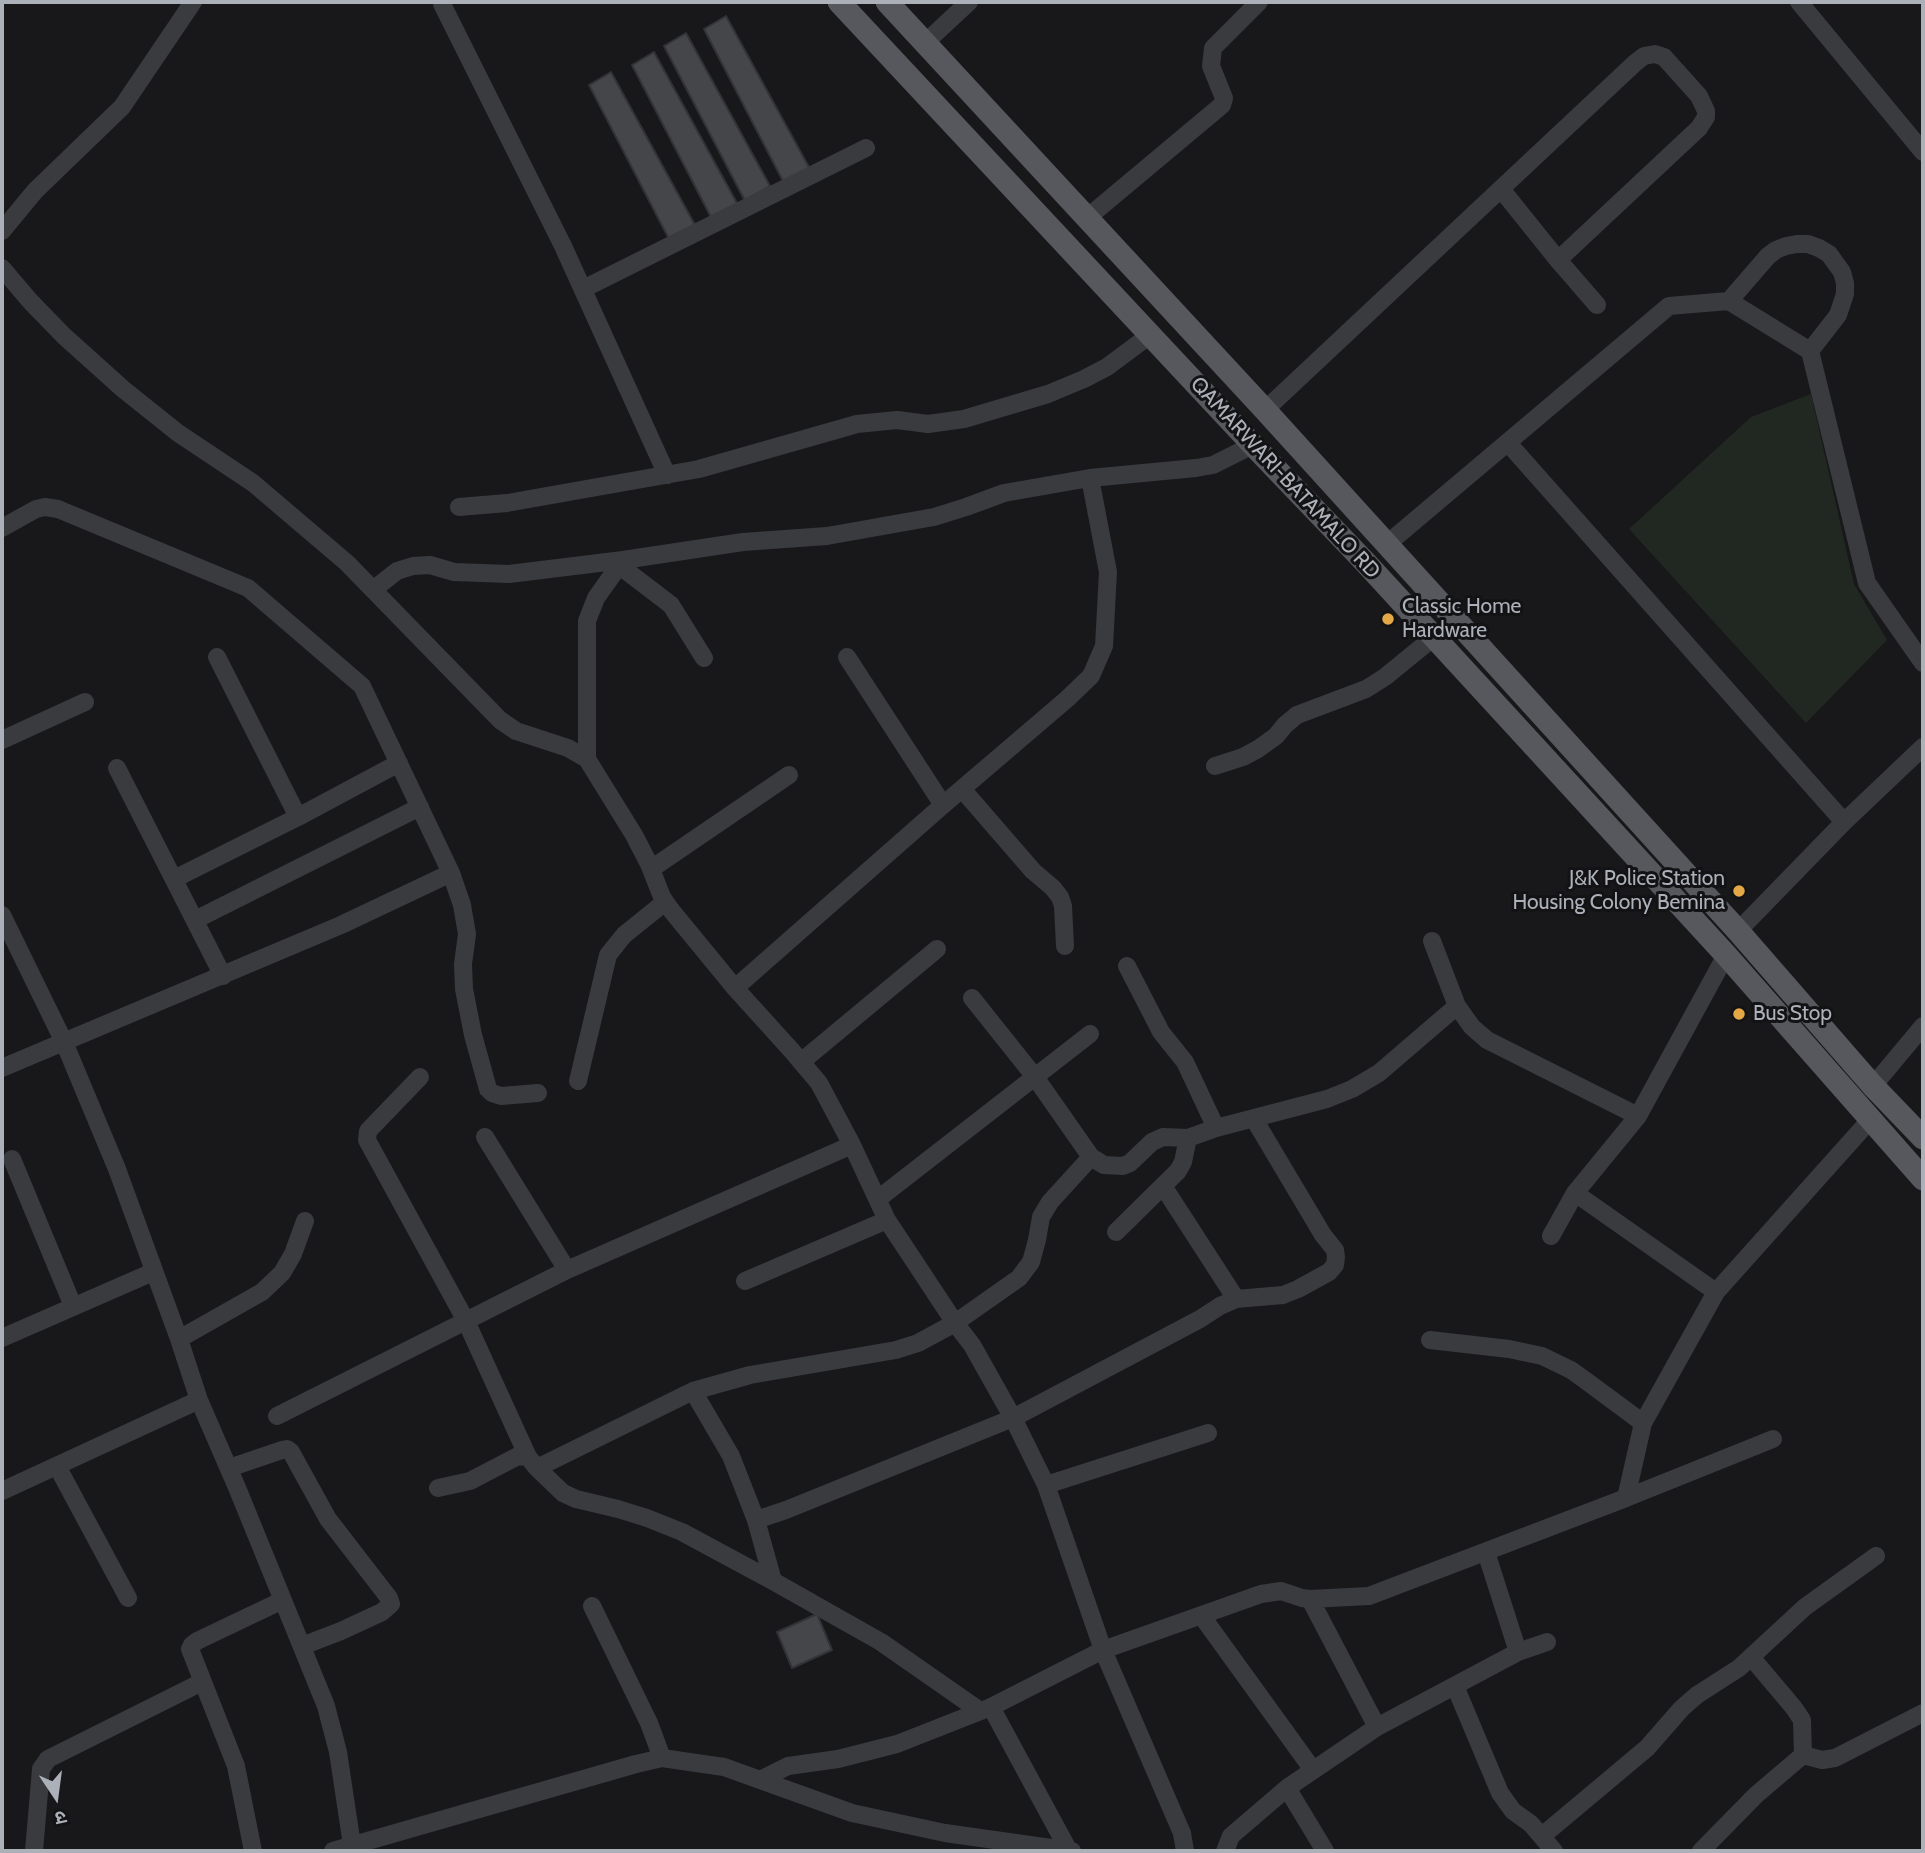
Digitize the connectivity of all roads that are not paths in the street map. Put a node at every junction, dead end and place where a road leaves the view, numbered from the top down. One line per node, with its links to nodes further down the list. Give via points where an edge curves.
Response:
1 (193, 2): 14 (street, via 122,107 35,191)
2 (839, 2): 9 (main road, QAMARWARI-BATAMALO RD)
3 (887, 2): 8 (main road, QAMARWARI-BATAMALO RD)
4 (969, 2): 8 (street)
5 (1259, 2): 13 (street, via 1213,48 1210,60 1225,101 1222,105)
6 (1799, 2): 11 (street)
7 (442, 4): 17 (street)
8 (925, 43): 9 (main road); 13 (main road, QAMARWARI-BATAMALO RD)
9 (889, 56): 20 (main road, QAMARWARI-BATAMALO RD)
10 (866, 148): 17 (street)
11 (1923, 152)
12 (1502, 188): 15 (street); 15 (street, via 1644,56 1664,57 1699,96 1706,111 1699,128); 22 (street)
13 (1087, 218): 22 (main road, QAMARWARI-BATAMALO RD)
14 (2, 231)
15 (1558, 261): 19 (street)
16 (2, 268): 31 (street, via 64,336 123,389 253,483)
17 (583, 289): 25 (street)
18 (1729, 301): 21 (street); 21 (street, via 1776,250 1808,244 1829,254 1842,272 1845,294 1838,315); 23 (street, via 1669,306)
19 (1597, 305)
20 (1150, 335): 24 (main road, QAMARWARI-BATAMALO RD); 25 (street, via 1084,379 964,419 857,424)
21 (1810, 351): 36 (street, via 1867,583)
22 (1265, 410): 29 (main road, QAMARWARI-BATAMALO RD)
23 (1508, 443): 29 (street); 49 (street)
24 (1253, 445): 26 (street, via 1213,465); 32 (main road, QAMARWARI-BATAMALO RD)
25 (667, 475): 27 (street)
26 (1090, 478): 30 (street, via 1004,493 934,517); 45 (street, via 1108,572 1104,646 1091,676)
27 (459, 507)
28 (2, 528): 41 (street, via 36,509 58,509 248,588 362,686)
29 (1386, 545): 56 (main road, QAMARWARI-BATAMALO RD)
30 (621, 563): 31 (street, via 509,575 413,566 397,571); 35 (street, via 671,605); 40 (street, via 596,598 587,621)
31 (374, 589): 40 (street, via 500,720)
32 (1434, 637): 42 (street, via 1366,689 1297,715 1258,749); 60 (main road, QAMARWARI-BATAMALO RD)
33 (847, 656): 46 (street)
34 (217, 657): 48 (street)
35 (704, 658)
36 (1923, 663)
37 (85, 702): 38 (street)
38 (2, 740)
39 (1923, 747): 49 (street)
40 (587, 759): 50 (street)
41 (399, 763): 47 (street); 48 (street)
42 (1215, 766)
43 (117, 768): 52 (street)
44 (789, 775): 50 (street)
45 (962, 789): 46 (street); 58 (street, via 1059,897)
46 (943, 804): 63 (street)
47 (420, 807): 51 (street); 55 (street)
48 (298, 817): 52 (street)
49 (1844, 822): 56 (street)
50 (651, 869): 53 (street)
51 (451, 873): 62 (street); 75 (street, via 466,919 464,989 485,1083 501,1096)
52 (174, 879): 55 (street)
53 (665, 902): 63 (street); 73 (street, via 624,935 608,955)
54 (2, 915): 68 (street)
55 (195, 920): 62 (street)
56 (1738, 931): 74 (main road, QAMARWARI-BATAMALO RD)
57 (1432, 941): 65 (street)
58 (1065, 946)
59 (937, 949): 69 (street)
60 (1726, 955): 76 (street); 78 (main road, QAMARWARI-BATAMALO RD)
61 (1127, 965): 79 (street, via 1161,1031 1185,1062)
62 (223, 976): 68 (street)
63 (735, 988): 69 (street)
64 (972, 998): 72 (street)
65 (1457, 1006): 76 (street, via 1487,1040); 77 (street, via 1379,1073 1352,1089)
66 (1923, 1026): 74 (street)
67 (1090, 1034): 72 (street)
68 (64, 1042): 70 (street); 95 (street, via 117,1169)
69 (802, 1062): 83 (street)
70 (2, 1068)
71 (420, 1077): 100 (street, via 368,1131 367,1140)
72 (1035, 1077): 84 (street); 89 (street)
73 (578, 1081)
74 (1874, 1086): 82 (main road, QAMARWARI-BATAMALO RD)
75 (538, 1093)
76 (1637, 1116): 88 (street)
77 (1254, 1119): 79 (street); 98 (street, via 1336,1257 1329,1272 1298,1289 1283,1295)
78 (1870, 1120): 86 (main road, QAMARWARI-BATAMALO RD); 97 (street)
79 (1216, 1128): 81 (street)
80 (485, 1137): 94 (street)
81 (1188, 1138): 84 (street, via 1157,1139 1123,1166 1104,1165); 87 (street, via 1183,1162)
82 (1923, 1138)
83 (852, 1144): 89 (street); 94 (street)
84 (1091, 1157): 101 (street, via 1041,1217 1031,1262 1019,1278)
85 (12, 1159): 99 (street)
86 (1923, 1178)
87 (1163, 1186): 92 (street); 98 (street)
88 (1575, 1192): 93 (street); 97 (street)
89 (878, 1199): 90 (street)
90 (887, 1220): 96 (street); 101 (street)
91 (305, 1221): 103 (street, via 282,1273 262,1292)
92 (1116, 1232)
93 (1551, 1236)
94 (567, 1270): 100 (street)
95 (153, 1272): 99 (street); 103 (street)
96 (745, 1281)
97 (1716, 1292): 109 (street)
98 (1236, 1299): 108 (street)
99 (74, 1306): 102 (street)
100 (466, 1321): 107 (street); 112 (street)
101 (955, 1323): 105 (street, via 896,1350 750,1375); 108 (street)
102 (2, 1338)
103 (179, 1339): 106 (street)
104 (1430, 1340): 109 (street, via 1542,1356 1578,1375)
105 (694, 1391): 112 (street); 119 (street, via 731,1457)
106 (199, 1400): 113 (street); 114 (street)
107 (277, 1416)
108 (1013, 1418): 115 (street); 119 (street)
109 (1643, 1423): 118 (street)
110 (1208, 1433): 115 (street)
111 (1773, 1439): 118 (street)
112 (532, 1463): 116 (street, via 517,1456 470,1481); 122 (street, via 553,1485 576,1499 682,1532)
113 (57, 1466): 117 (street); 123 (street)
114 (229, 1468): 125 (street); 129 (street, via 287,1449 328,1519 389,1598 391,1604 382,1612)
115 (1046, 1485): 130 (street)
116 (438, 1488)
117 (2, 1491)
118 (1626, 1498): 120 (street)
119 (756, 1520): 122 (street)
120 (1486, 1552): 124 (street, via 1369,1596); 131 (street)
121 (1876, 1556): 132 (street, via 1805,1607)
122 (773, 1581): 135 (street, via 881,1642)
123 (128, 1598)
124 (1310, 1599): 127 (street, via 1273,1592); 137 (street)
125 (283, 1600): 129 (street); 133 (street, via 192,1645)
126 (592, 1606): 139 (street)
127 (1201, 1615): 130 (street); 140 (street)
128 (1547, 1642): 131 (street)
129 (302, 1646): 144 (street, via 338,1752)
130 (1103, 1650): 135 (street); 149 (street, via 1179,1825)
131 (1518, 1652): 134 (street)
132 (1751, 1657): 138 (street, via 1802,1720); 143 (street, via 1697,1695 1647,1748)
133 (202, 1682): 145 (street, via 48,1759 41,1769); 146 (street, via 236,1766)
134 (1455, 1686): 137 (street); 143 (street, via 1500,1793)
135 (985, 1709): 141 (street, via 897,1744 788,1766); 148 (street)
136 (1923, 1713): 138 (street, via 1835,1758)
137 (1377, 1727): 140 (street)
138 (1803, 1755): 153 (street)
139 (662, 1758): 141 (street, via 724,1767); 144 (street)
140 (1313, 1770): 142 (street)
141 (760, 1780): 148 (street, via 852,1813 945,1833)
142 (1287, 1788): 150 (street, via 1231,1836); 151 (street)
143 (1542, 1836): 152 (street)
144 (352, 1845): 147 (street)
145 (34, 1851)
146 (253, 1851)
147 (333, 1851)
148 (1071, 1851)
149 (1185, 1851)
150 (1225, 1851)
151 (1325, 1851)
152 (1554, 1851)
153 (1701, 1851)

